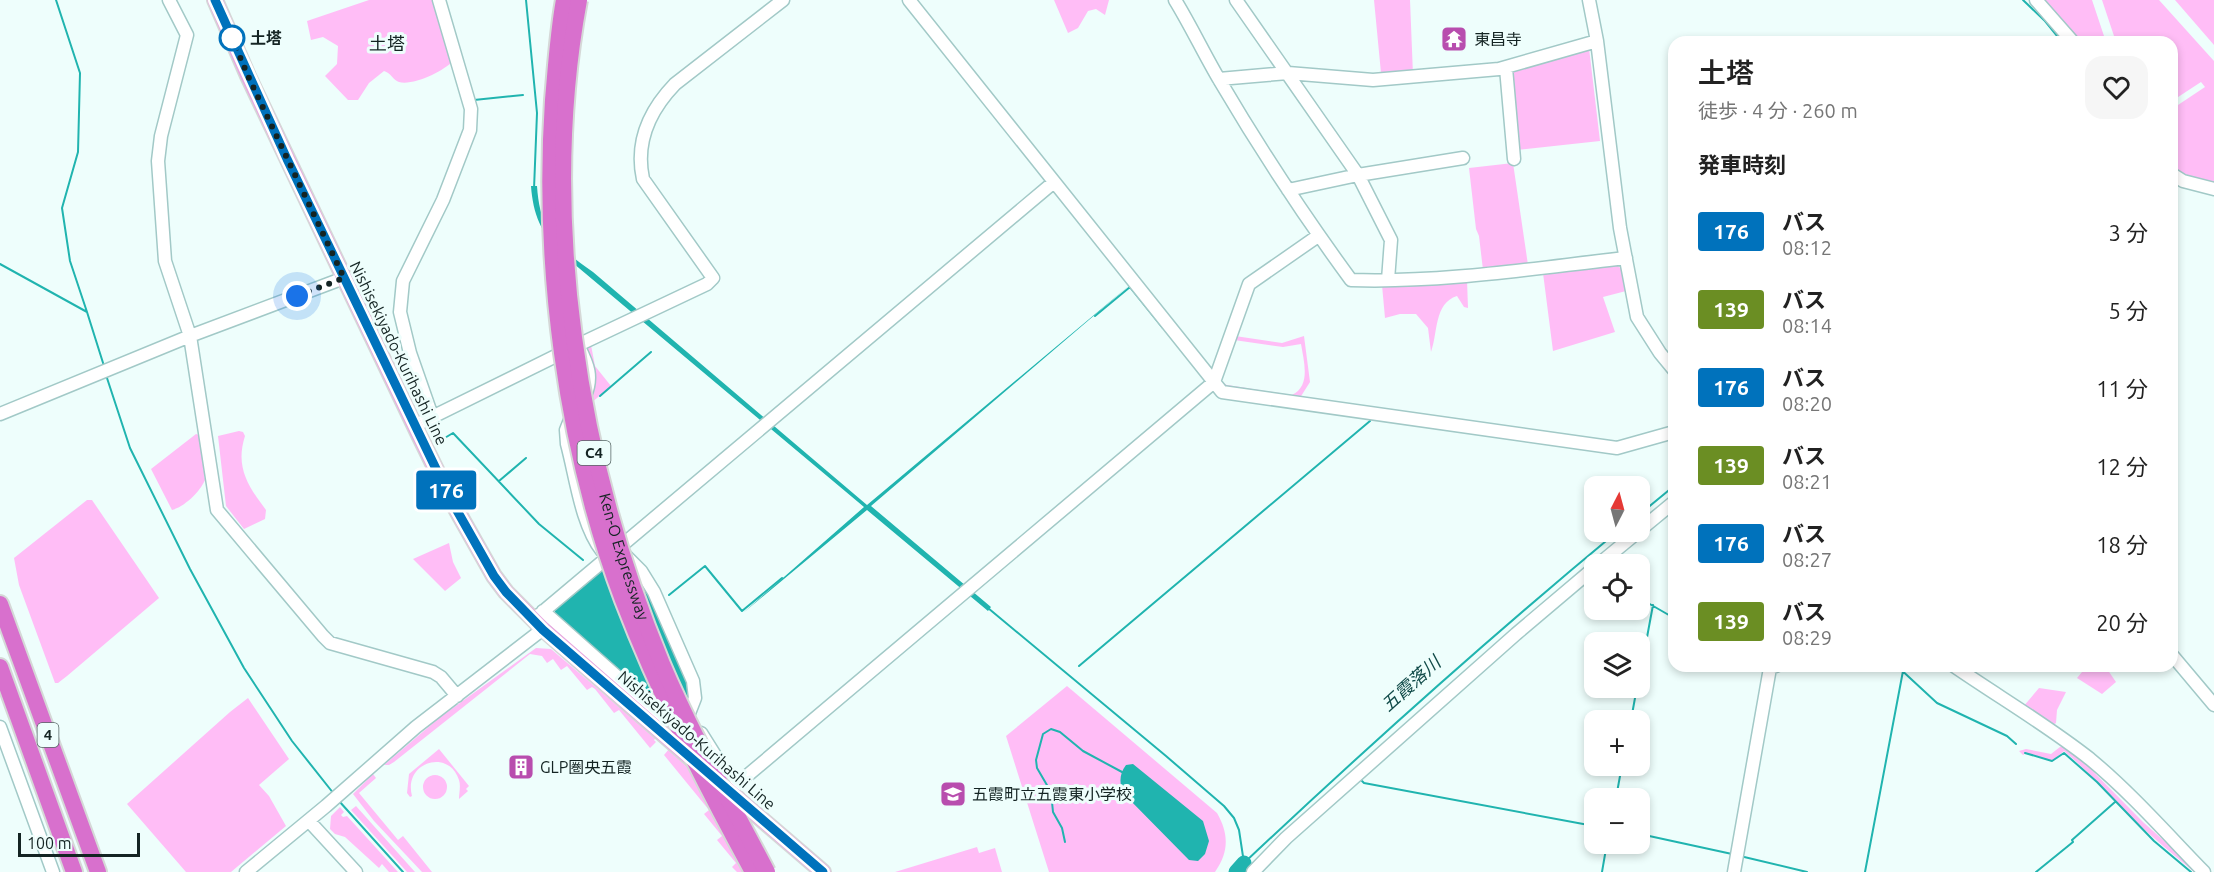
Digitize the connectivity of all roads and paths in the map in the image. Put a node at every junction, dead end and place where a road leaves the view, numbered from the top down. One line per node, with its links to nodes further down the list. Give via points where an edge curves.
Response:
1 (169, 0): 28 (street, via 187,35 158,161 165,261)
2 (215, 0): 26 (main road, Nishisekiyado-Kurihashi Line)
3 (439, 0): 33 (street, via 471,109 470,130 444,201 403,281 400,312)
4 (564, 0): 60 (highway, Ken-O Expressway / C4, bridge, via 552,122 552,229 563,356 580,447 622,598 651,670)
5 (579, 0): 61 (highway, Ken-O Expressway / C4, bridge, via 566,122 565,230 571,311 592,445 634,594 663,665 701,748)
6 (783, 0): 29 (street, via 675,84 651,116 642,145 643,179 713,278)
7 (909, 0): 21 (street)
8 (1236, 0): 15 (street)
9 (1589, 0): 13 (street)
10 (2036, 0): 12 (street)
11 (1179, 2): 16 (street)
12 (2068, 36)
13 (1597, 41): 14 (street); 25 (street)
14 (1506, 68): 15 (street, via 1373,80); 18 (street)
15 (1288, 73): 16 (street); 19 (street)
16 (1219, 79): 23 (street)
17 (1463, 158): 19 (street)
18 (1514, 159)
19 (1359, 175): 23 (street); 27 (street, via 1391,240)
20 (2178, 178): 22 (street)
21 (1054, 182): 31 (street); 39 (street)
22 (2214, 189)
23 (1288, 190): 24 (street)
24 (1318, 236): 27 (street, via 1351,280); 31 (street, via 1249,284)
25 (1626, 258): 27 (street, via 1465,277); 30 (street, via 1637,317)
26 (344, 278): 28 (street); 34 (main road, Nishisekiyado-Kurihashi Line)
27 (1388, 280)
28 (190, 336): 32 (street); 49 (street, via 218,510 330,643 433,672)
29 (578, 345): 33 (street); 41 (street, via 589,367 589,385 568,420 567,444 591,533)
30 (1668, 363)
31 (1214, 382): 35 (street, via 1222,392 1617,448); 53 (street)
32 (0, 414)
33 (432, 416): 34 (street)
34 (414, 426): 44 (main road, Nishisekiyado-Kurihashi Line, via 483,559 506,592)
35 (1668, 434)
36 (1668, 507): 37 (street)
37 (1650, 522)
38 (1626, 542): 40 (street)
39 (618, 548): 41 (street); 51 (street, via 641,571 654,592 693,681 694,698)
40 (1611, 554)
41 (607, 557): 44 (street)
42 (1584, 576): 63 (street, via 1286,838)
43 (0, 604): 57 (highway, 4)
44 (539, 620): 49 (street); 51 (street, via 657,712 670,721); 53 (main road, Nishisekiyado-Kurihashi Line)
45 (2178, 662): 50 (street)
46 (0, 667): 56 (highway, 4)
47 (1769, 672): 64 (street)
48 (1963, 672): 65 (street, via 2091,760)
49 (457, 696): 54 (street, via 416,726)
50 (2214, 705)
51 (685, 723): 53 (street, via 702,733)
52 (0, 727): 55 (street)
53 (734, 787): 62 (main road, Nishisekiyado-Kurihashi Line)
54 (309, 821): 58 (street); 59 (street)
55 (53, 872)
56 (74, 872)
57 (98, 872)
58 (246, 872)
59 (356, 872)
60 (753, 872)
61 (767, 872)
62 (823, 872)
63 (1253, 872)
64 (1734, 872)
65 (2204, 872)

